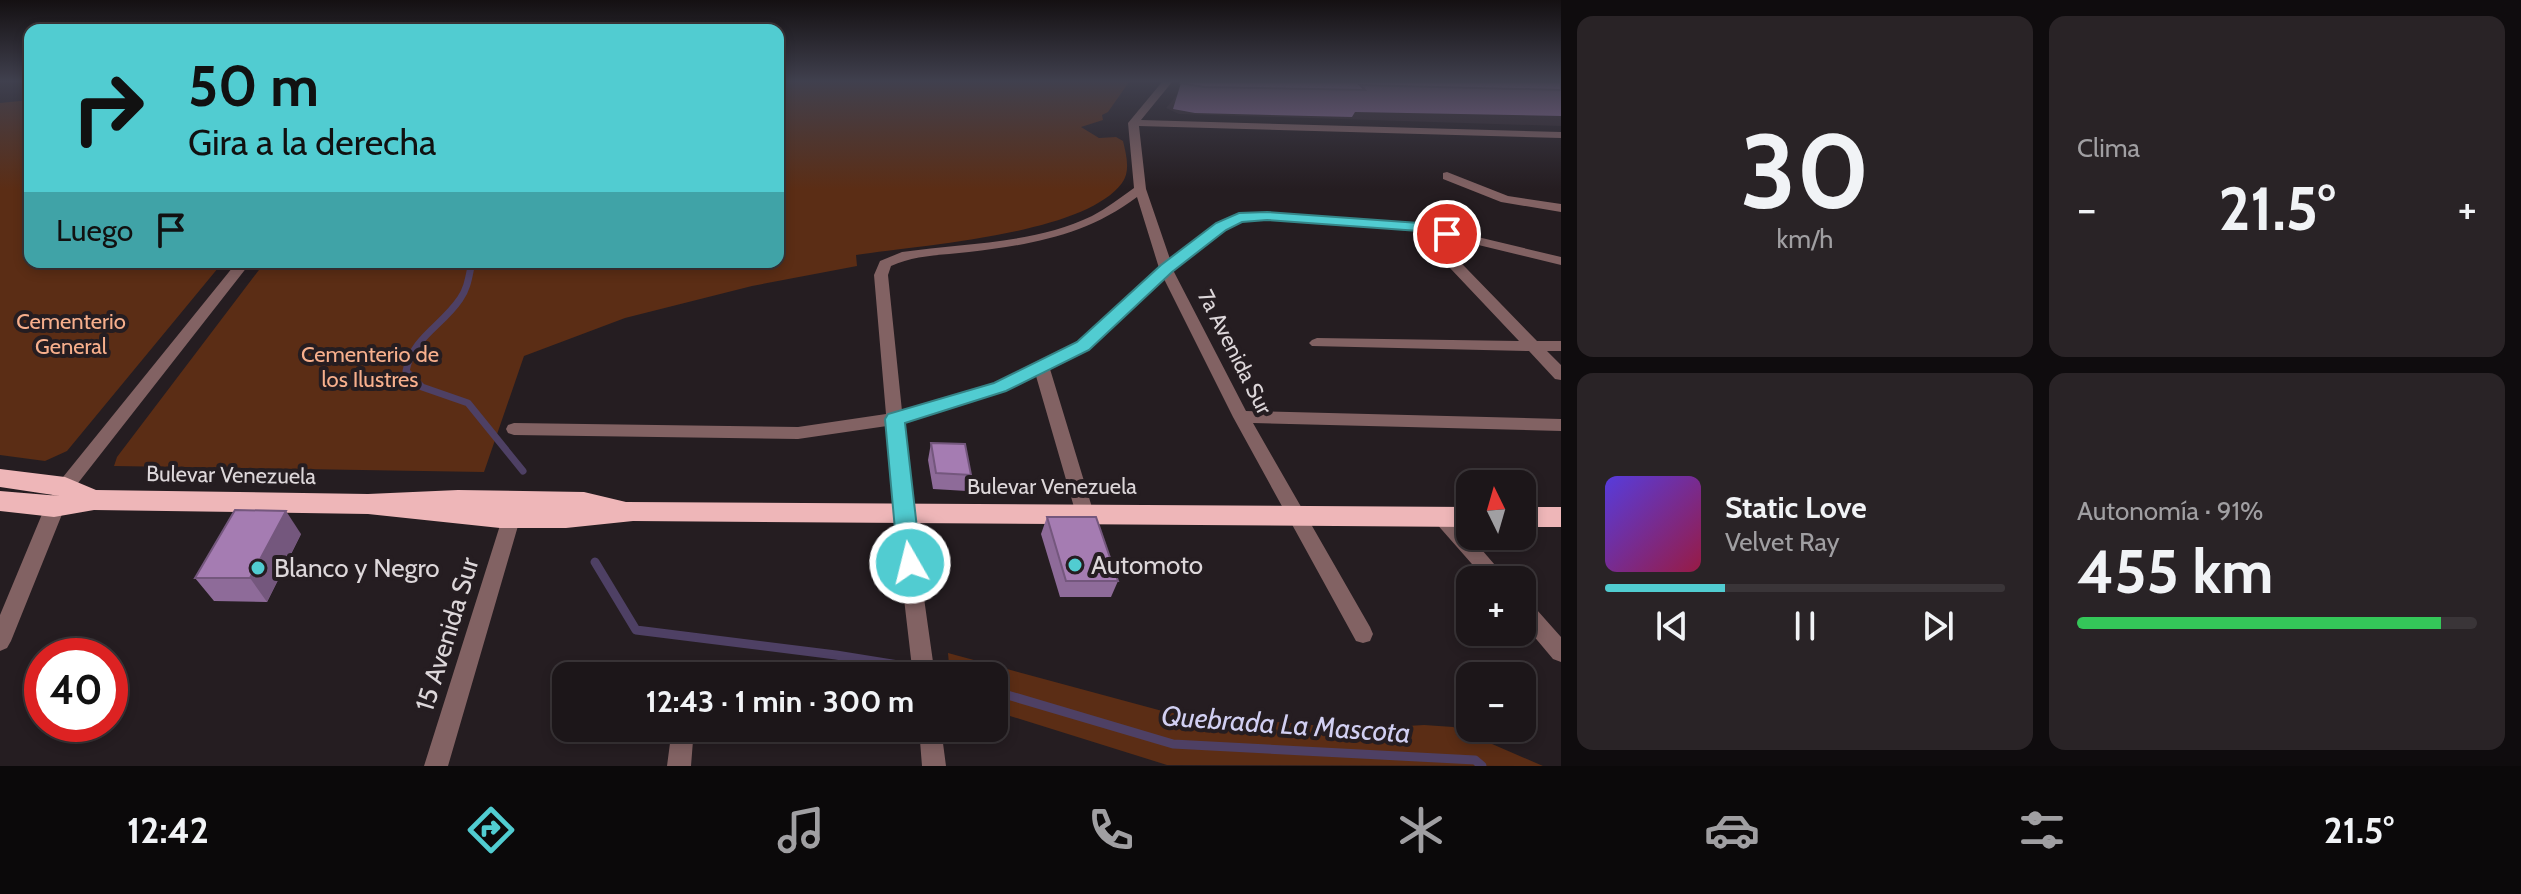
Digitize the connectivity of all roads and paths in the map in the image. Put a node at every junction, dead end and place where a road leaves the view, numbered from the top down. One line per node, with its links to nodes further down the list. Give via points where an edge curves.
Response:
1 (1137, 118): 2 (street)
2 (1133, 123): 3 (street); 5 (street, 7a Avenida Sur)
3 (1561, 135)
4 (1447, 176): 6 (street, via 1505,199)
5 (1140, 189): 10 (street, 7a Avenida Sur); 17 (street, via 1094,220 1068,229 888,261 881,275)
6 (1561, 208)
7 (1419, 227): 8 (street); 10 (street, via 1239,218); 12 (street)
8 (1561, 261)
9 (239, 268): 21 (street)
10 (1166, 269): 14 (street, via 1083,346); 16 (street, 7a Avenida Sur)
11 (1317, 343): 12 (street)
12 (1533, 345): 13 (street); 15 (street)
13 (1561, 346)
14 (1041, 366): 17 (street, via 1000,387); 26 (street)
15 (1561, 375)
16 (1241, 417): 18 (street); 27 (street, 7a Avenida Sur)
17 (895, 419): 19 (street, via 798,433); 25 (street)
18 (1561, 425)
19 (514, 429)
20 (0, 478): 21 (highway, Bulevar Venezuela)
21 (59, 497): 22 (highway, Bulevar Venezuela); 23 (highway, Bulevar Venezuela); 36 (street)
22 (0, 501)
23 (368, 504): 24 (highway, Bulevar Venezuela, via 584,502); 32 (highway, Bulevar Venezuela, via 449,517)
24 (633, 511): 25 (highway, Bulevar Venezuela); 32 (highway, Bulevar Venezuela, via 577,519)
25 (903, 513): 26 (highway, Bulevar Venezuela); 38 (street)
26 (1085, 514): 27 (highway, Bulevar Venezuela)
27 (1296, 515): 28 (highway, Bulevar Venezuela); 35 (street, 7a Avenida Sur)
28 (1442, 517): 29 (highway, Bulevar Venezuela); 33 (street)
29 (1456, 517)
30 (1536, 517): 31 (highway)
31 (1561, 517)
32 (511, 519): 41 (street, 15 Avenida Sur)
33 (1486, 566)
34 (1536, 623): 37 (street)
35 (1363, 634)
36 (0, 641)
37 (1561, 652)
38 (922, 662)
39 (682, 742): 42 (street)
40 (931, 742): 43 (street)
41 (436, 766)
42 (679, 766)
43 (934, 766)

